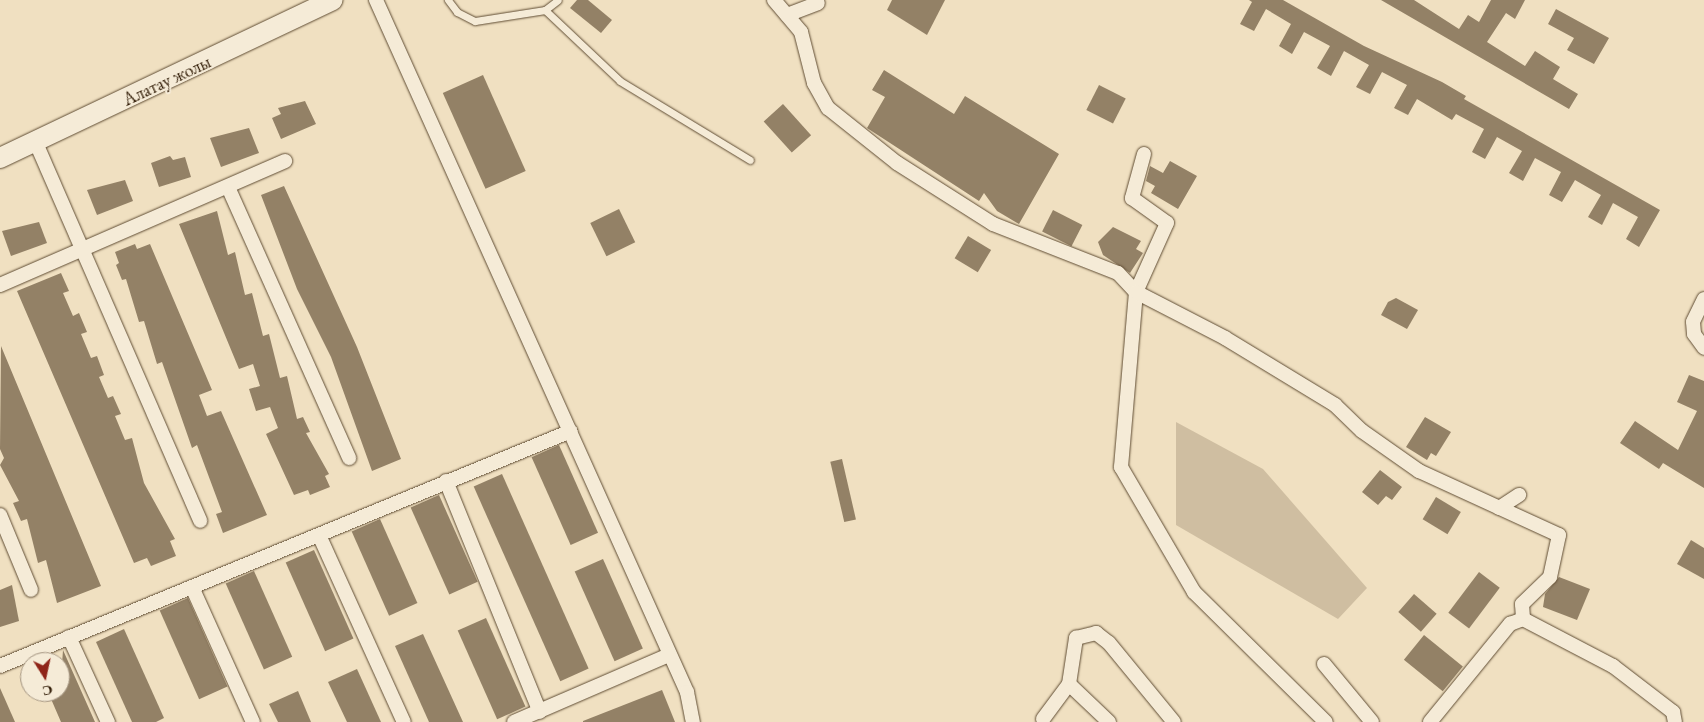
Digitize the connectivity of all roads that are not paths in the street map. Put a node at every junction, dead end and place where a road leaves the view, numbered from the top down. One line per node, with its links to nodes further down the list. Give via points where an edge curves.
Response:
1 (332, 0): 9 (main road, Алатау жолы)
2 (376, 0): 20 (street)
3 (448, 0): 7 (lane, via 457,12 475,21)
4 (558, 0): 7 (lane)
5 (774, 0): 8 (street)
6 (818, 3): 8 (street)
7 (545, 10): 12 (lane, via 620,81)
8 (786, 15): 17 (street, via 801,32 814,83 828,108 897,163 993,224 1118,273)
9 (36, 143): 11 (main road, Алатау жолы); 15 (street)
10 (1144, 154): 17 (street, via 1132,198 1167,223)
11 (0, 158)
12 (750, 160)
13 (284, 161): 14 (street)
14 (228, 187): 15 (street); 21 (street)
15 (81, 250): 16 (street); 26 (street)
16 (0, 285)
17 (1136, 292): 24 (street, via 1225,338 1335,405 1362,431 1419,471); 45 (street, via 1121,467 1194,592)
18 (1704, 299): 19 (street, via 1693,322 1694,334)
19 (1704, 348)
20 (571, 431): 22 (street); 32 (street)
21 (350, 458)
22 (446, 482): 27 (street); 36 (street)
23 (1519, 494): 24 (street)
24 (1499, 508): 30 (street, via 1559,535 1550,577 1522,604)
25 (0, 515): 29 (street)
26 (200, 522)
27 (319, 534): 28 (street); 40 (street)
28 (192, 587): 31 (street); 39 (street)
29 (31, 590)
30 (1524, 619): 47 (street, via 1510,624); 48 (street, via 1613,666 1673,712)
31 (69, 637): 34 (street); 38 (street)
32 (669, 655): 36 (street); 42 (street, via 687,692)
33 (1324, 664): 46 (street)
34 (0, 666)
35 (1069, 684): 37 (street); 43 (street); 44 (street, via 1076,638 1096,633)
36 (540, 712): 41 (street)
37 (1044, 719)
38 (108, 722)
39 (253, 722)
40 (404, 722)
41 (514, 722)
42 (693, 722)
43 (1109, 722)
44 (1174, 722)
45 (1326, 722)
46 (1372, 722)
47 (1430, 722)
48 (1675, 722)

